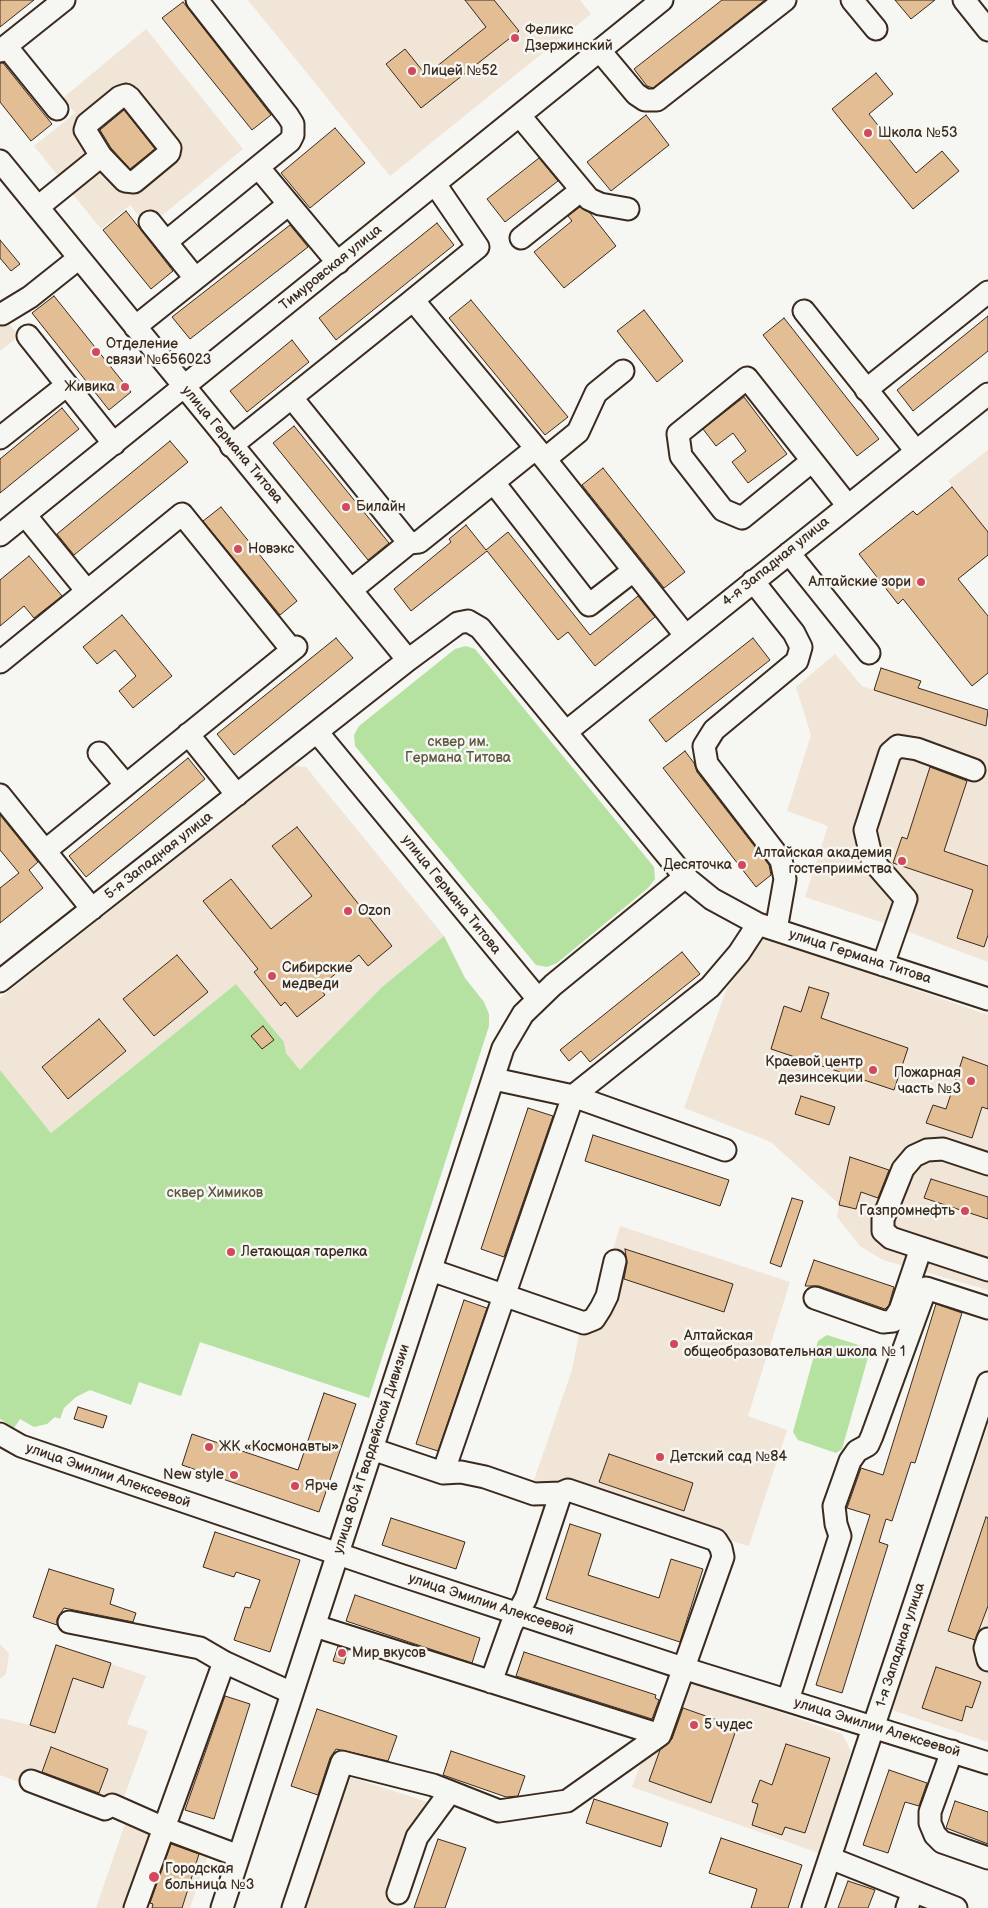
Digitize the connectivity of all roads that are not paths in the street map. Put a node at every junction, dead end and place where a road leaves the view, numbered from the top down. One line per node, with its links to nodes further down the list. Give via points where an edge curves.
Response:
1 (64, 0): 9 (street)
2 (197, 0): 15 (street, via 293,124 294,135 290,141)
3 (662, 0): 10 (street, Тимуровская улица)
4 (785, 0): 10 (street, via 657,100 645,100 636,94)
5 (852, 0): 7 (street)
6 (964, 0): 8 (street)
7 (876, 29)
8 (988, 30)
9 (3, 49): 11 (street)
10 (600, 51): 12 (street, Тимуровская улица)
11 (57, 110)
12 (520, 116): 16 (street, Тимуровская улица); 17 (street)
13 (101, 156): 19 (street)
14 (1, 163): 19 (street, улица Германа Титова)
15 (258, 167): 18 (street); 23 (street)
16 (435, 184): 25 (street, Тимуровская улица); 28 (street, via 478,247)
17 (580, 191): 20 (street, via 600,204); 22 (street)
18 (289, 204): 25 (street); 26 (street)
19 (38, 206): 24 (street, улица Германа Титова)
20 (628, 209)
21 (150, 222): 23 (street)
22 (521, 238)
23 (166, 242): 26 (street)
24 (79, 258): 30 (street, via 30,298); 31 (street, улица Германа Титова)
25 (338, 262): 35 (street, Тимуровская улица)
26 (195, 278): 31 (street)
27 (988, 292): 36 (street)
28 (413, 300): 38 (street); 43 (street)
29 (804, 311): 36 (street)
30 (2, 314)
31 (135, 327): 35 (street, улица Германа Титова)
32 (28, 336): 34 (street)
33 (623, 371): 43 (street, via 596,393 578,432)
34 (67, 385): 39 (street); 40 (street)
35 (183, 387): 40 (street, Тимуровская улица); 41 (street, улица Германа Титова)
36 (866, 390): 42 (street)
37 (988, 394): 42 (street, 4-я Западная улица)
38 (292, 398): 41 (street); 49 (street)
39 (0, 438)
40 (114, 444): 47 (street, Тимуровская улица)
41 (232, 446): 53 (street, улица Германа Титова)
42 (916, 451): 46 (street, 4-я Западная улица)
43 (540, 454): 45 (street); 51 (street)
44 (812, 461): 44 (street, via 747,378 678,434 681,456 723,510 742,518); 46 (street)
45 (494, 483): 49 (street, via 419,542); 51 (street, via 590,605)
46 (848, 506): 50 (street, 4-я Западная улица)
47 (25, 515): 48 (street, Тимуровская улица); 54 (street)
48 (0, 535)
49 (409, 543): 53 (street)
50 (788, 553): 52 (street, 4-я Западная улица); 56 (street)
51 (633, 571): 55 (street)
52 (753, 581): 55 (street, 4-я Западная улица); 70 (street, via 794,633 801,647 797,661 714,730 704,746 707,764 781,860 785,879)
53 (351, 590): 57 (street, улица Германа Титова)
54 (87, 591): 58 (street); 61 (street, via 182,514 294,648)
55 (685, 635): 60 (street, 4-я Западная улица)
56 (869, 653)
57 (408, 660): 59 (street, улица Германа Титова); 60 (street, улица Германа Титова, via 458,623 468,621 480,628)
58 (0, 662)
59 (317, 732): 66 (street, 5-я Западная улица); 74 (street, улица Германа Титова)
60 (566, 732): 68 (street, улица Германа Титова)
61 (188, 734): 64 (street); 66 (street)
62 (99, 753): 64 (street)
63 (974, 770): 71 (street, via 917,749 898,746 890,753 864,830 872,860 906,899)
64 (126, 785): 67 (street)
65 (0, 794): 67 (street)
66 (237, 795): 69 (street, 5-я Западная улица)
67 (45, 851): 69 (street)
68 (685, 877): 70 (street, улица Германа Титова, via 712,898); 74 (street)
69 (92, 909): 72 (street, 5-я Западная улица)
70 (767, 927): 71 (street, улица Германа Титова); 76 (street, via 710,987)
71 (883, 965): 73 (street, улица Германа Титова)
72 (0, 981)
73 (988, 998)
74 (538, 1000): 75 (street, улица 80-й Гвардейской Дивизии, via 513,1028)
75 (494, 1079): 76 (street); 81 (street, улица 80-й Гвардейской Дивизии)
76 (573, 1096): 77 (street); 83 (street)
77 (725, 1150)
78 (988, 1164): 79 (street, via 942,1149 927,1150 914,1156 903,1168 883,1219 883,1231 891,1238)
79 (921, 1248): 82 (street); 84 (street, via 894,1321 883,1322)
80 (615, 1261): 83 (street, via 601,1308 594,1319 584,1323)
81 (430, 1270): 83 (street); 88 (street, улица 80-й Гвардейской Дивизии)
82 (988, 1270)
83 (504, 1296): 89 (street)
84 (815, 1298)
85 (988, 1308): 101 (street, via 926,1288 872,1436 868,1445 857,1451 850,1461 834,1506 840,1536)
86 (988, 1382): 102 (street, 1-я Западная улица)
87 (0, 1434): 91 (street, улица Эмилии Алексеевой, via 21,1446)
88 (372, 1449): 89 (street); 91 (street, улица 80-й Гвардейской Дивизии)
89 (443, 1472): 90 (street, via 485,1477 534,1494)
90 (561, 1493): 92 (street, via 526,1598); 98 (street, via 568,1490 592,1497 716,1540 723,1557)
91 (337, 1554): 92 (street, улица Эмилии Алексеевой); 94 (street, улица 80-й Гвардейской Дивизии)
92 (517, 1613): 98 (street, улица Эмилии Алексеевой); 99 (street)
93 (70, 1622): 97 (street, via 200,1648)
94 (315, 1626): 99 (street); 100 (street, улица 80-й Гвардейской Дивизии)
95 (988, 1639): 96 (street, via 985,1648)
96 (988, 1660)
97 (224, 1662): 100 (street); 108 (street)
98 (684, 1668): 101 (street, улица Эмилии Алексеевой); 103 (street)
99 (491, 1682): 103 (street)
100 (292, 1694): 109 (street, улица 80-й Гвардейской Дивизии)
101 (788, 1700): 102 (street, улица Эмилии Алексеевой)
102 (873, 1728): 104 (street, улица Эмилии Алексеевой); 110 (street, 1-я Западная улица)
103 (660, 1735): 107 (street, via 567,1801 499,1811)
104 (952, 1751): 105 (street, улица Эмилии Алексеевой); 111 (street, via 930,1812 930,1823 942,1842)
105 (988, 1763)
106 (31, 1781): 108 (street, via 106,1809 112,1805)
107 (450, 1792): 112 (street, via 417,1837); 116 (street, via 342,1762)
108 (164, 1828): 109 (street); 114 (street)
109 (240, 1856): 115 (street, улица 80-й Гвардейской Дивизии)
110 (830, 1858): 113 (street); 117 (street, 1-я Западная улица)
111 (988, 1858)
112 (398, 1893)
113 (910, 1899): 118 (street)
114 (135, 1908)
115 (222, 1908)
116 (292, 1908)
117 (813, 1908)
118 (956, 1908)

